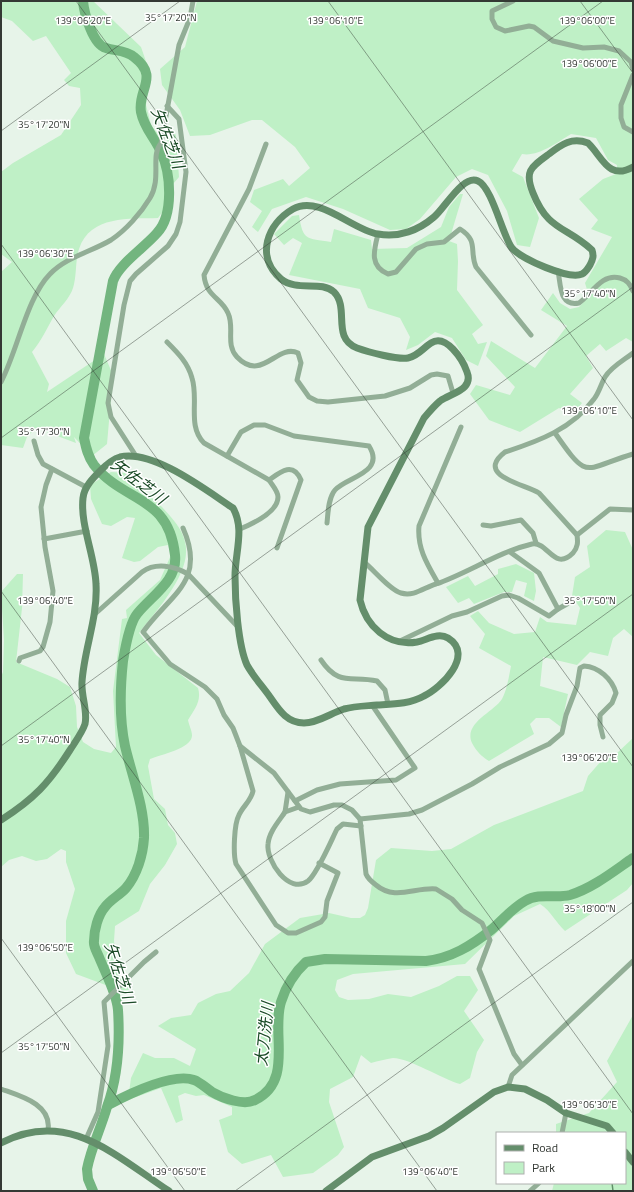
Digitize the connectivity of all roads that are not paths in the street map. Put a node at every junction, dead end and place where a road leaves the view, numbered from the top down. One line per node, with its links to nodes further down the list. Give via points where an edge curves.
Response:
1 (193, 1): 5 (street, via 180,45)
2 (514, 1): 3 (street, via 492,11 496,27 505,31 529,26 553,41 583,48 604,47 619,51 631,62)
3 (633, 69)
4 (633, 75): 6 (street, via 620,105 624,127)
5 (167, 106): 15 (street, via 161,143 156,149 157,183 150,198 130,224 111,240 64,262 49,274 38,292); 21 (street, via 179,119 185,165 186,178 180,222 168,246 130,281 108,403 111,417)
6 (633, 132)
7 (266, 144): 16 (street, via 249,189 204,275 208,290 228,311 230,345 234,355 241,361 260,365 267,364 285,351 292,350 298,353 301,363 297,380 309,397 317,401 385,396 410,388 437,374 448,376)
8 (633, 167): 10 (street, via 623,170 611,169 588,143 574,140 561,146 532,168 528,180 540,211 554,224 587,246 593,255 587,270 582,274)
9 (378, 234): 10 (street, via 400,234 422,226 436,216 466,181 474,180 482,184 502,221 511,248 528,260); 12 (street, via 374,261 376,266 388,274 396,272 416,250 427,244 444,242 460,230 467,233 473,244 476,268); 16 (street, via 364,230 320,208 302,205 292,209 270,232 265,246 266,256 269,265 282,280 292,285 333,291 340,305 341,329 345,338 356,348 405,359 421,352 433,341 448,343 468,373 464,388)
10 (558, 271): 11 (street, via 564,300 569,303 579,304 597,285 610,277 628,282)
11 (633, 291)
12 (531, 335)
13 (167, 342): 22 (street, via 186,363 193,379 196,431 204,443)
14 (633, 353): 18 (street, via 605,377 595,398 586,409)
15 (1, 382)
16 (453, 393): 37 (street, via 433,407 424,418 368,528)
17 (461, 427): 39 (street, via 418,526 420,550)
18 (555, 433): 20 (street, via 581,466 599,467); 32 (street, via 505,452 496,463 497,471 502,478 539,493)
19 (34, 441): 23 (street, via 44,464)
20 (633, 454)
21 (136, 456): 25 (street, via 119,458 107,464); 30 (street, via 180,473 233,508 238,516)
22 (227, 456): 24 (street); 27 (street, via 241,432 254,425 265,424 294,436 369,446 373,452 370,467 335,490)
23 (52, 469): 25 (street); 33 (street, via 41,507)
24 (269, 480): 30 (street, via 276,490 276,504 266,515); 35 (street, via 283,470 292,470 301,480)
25 (86, 487): 31 (street, via 83,510)
26 (633, 510): 32 (street, via 610,510)
27 (327, 523)
28 (483, 525): 34 (street, via 491,526 521,520 533,532)
29 (183, 528): 38 (street, via 190,544)
30 (240, 529): 43 (street, via 235,576)
31 (87, 531): 33 (street); 42 (street, via 96,582)
32 (577, 535): 34 (street, via 576,550 563,559 552,556)
33 (44, 539): 46 (street, via 53,591 50,622 40,651 20,658)
34 (536, 543): 36 (street)
35 (277, 548)
36 (510, 552): 39 (street, via 457,577); 41 (street, via 539,573)
37 (364, 562): 39 (street, via 394,590 401,593 411,594); 44 (street, via 360,600 363,610 371,626 380,634 388,639)
38 (188, 574): 42 (street, via 168,566 148,568); 43 (street); 50 (street, via 180,591 143,632 170,664 205,687 217,699)
39 (438, 583)
40 (567, 604): 41 (street)
41 (558, 609): 44 (street, via 549,616 518,598 502,596)
42 (95, 614): 56 (street, via 83,669 85,724 51,780 22,806)
43 (239, 628): 48 (street, via 248,666 283,715 291,720 305,723 317,721 344,710)
44 (400, 641): 47 (street, via 417,642 438,635 448,638 456,647 458,661 446,680 424,697)
45 (321, 660): 47 (street, via 329,671 340,678 377,681 385,690)
46 (19, 661)
47 (388, 704): 48 (street)
48 (372, 705): 52 (street, via 415,768 396,780 340,784 317,790)
49 (603, 737): 55 (street, via 600,715 612,703 616,693 605,675 584,666 580,668 562,733 548,744 500,766 422,810 409,814)
50 (240, 746): 51 (street, via 274,773); 58 (street, via 253,791 252,797 239,815 234,857 246,880 281,930 288,934 317,925 325,917 327,901 338,873)
51 (288, 792): 52 (street); 54 (street)
52 (295, 801): 53 (street)
53 (299, 807): 54 (street); 55 (street, via 310,812 342,805 352,810)
54 (286, 812): 58 (street, via 271,834 268,844 268,852 274,864 287,880 298,884 310,878)
55 (360, 819): 57 (street)
56 (1, 820)
57 (361, 826): 58 (street, via 343,824 337,829); 61 (street, via 366,874 375,884 389,893 396,894 436,889 486,928 490,937 489,947 479,969 514,1054)
58 (319, 863)
59 (156, 952): 68 (street, via 104,1002 108,1046 104,1081 98,1112)
60 (633, 961): 61 (street)
61 (522, 1065): 62 (street, via 512,1075)
62 (508, 1087): 64 (street, via 526,1089); 74 (street, via 494,1092 443,1128 372,1157)
63 (1, 1089): 65 (street, via 42,1109 46,1113)
64 (566, 1113): 66 (street); 67 (street, via 607,1126)
65 (48, 1130): 68 (street); 69 (street, via 25,1133)
66 (562, 1132)
67 (612, 1132)
68 (88, 1139): 73 (street)
69 (1, 1143)
70 (626, 1153): 71 (street)
71 (633, 1162)
72 (538, 1184): 75 (street)
73 (169, 1191)
74 (326, 1191)
75 (530, 1191)

